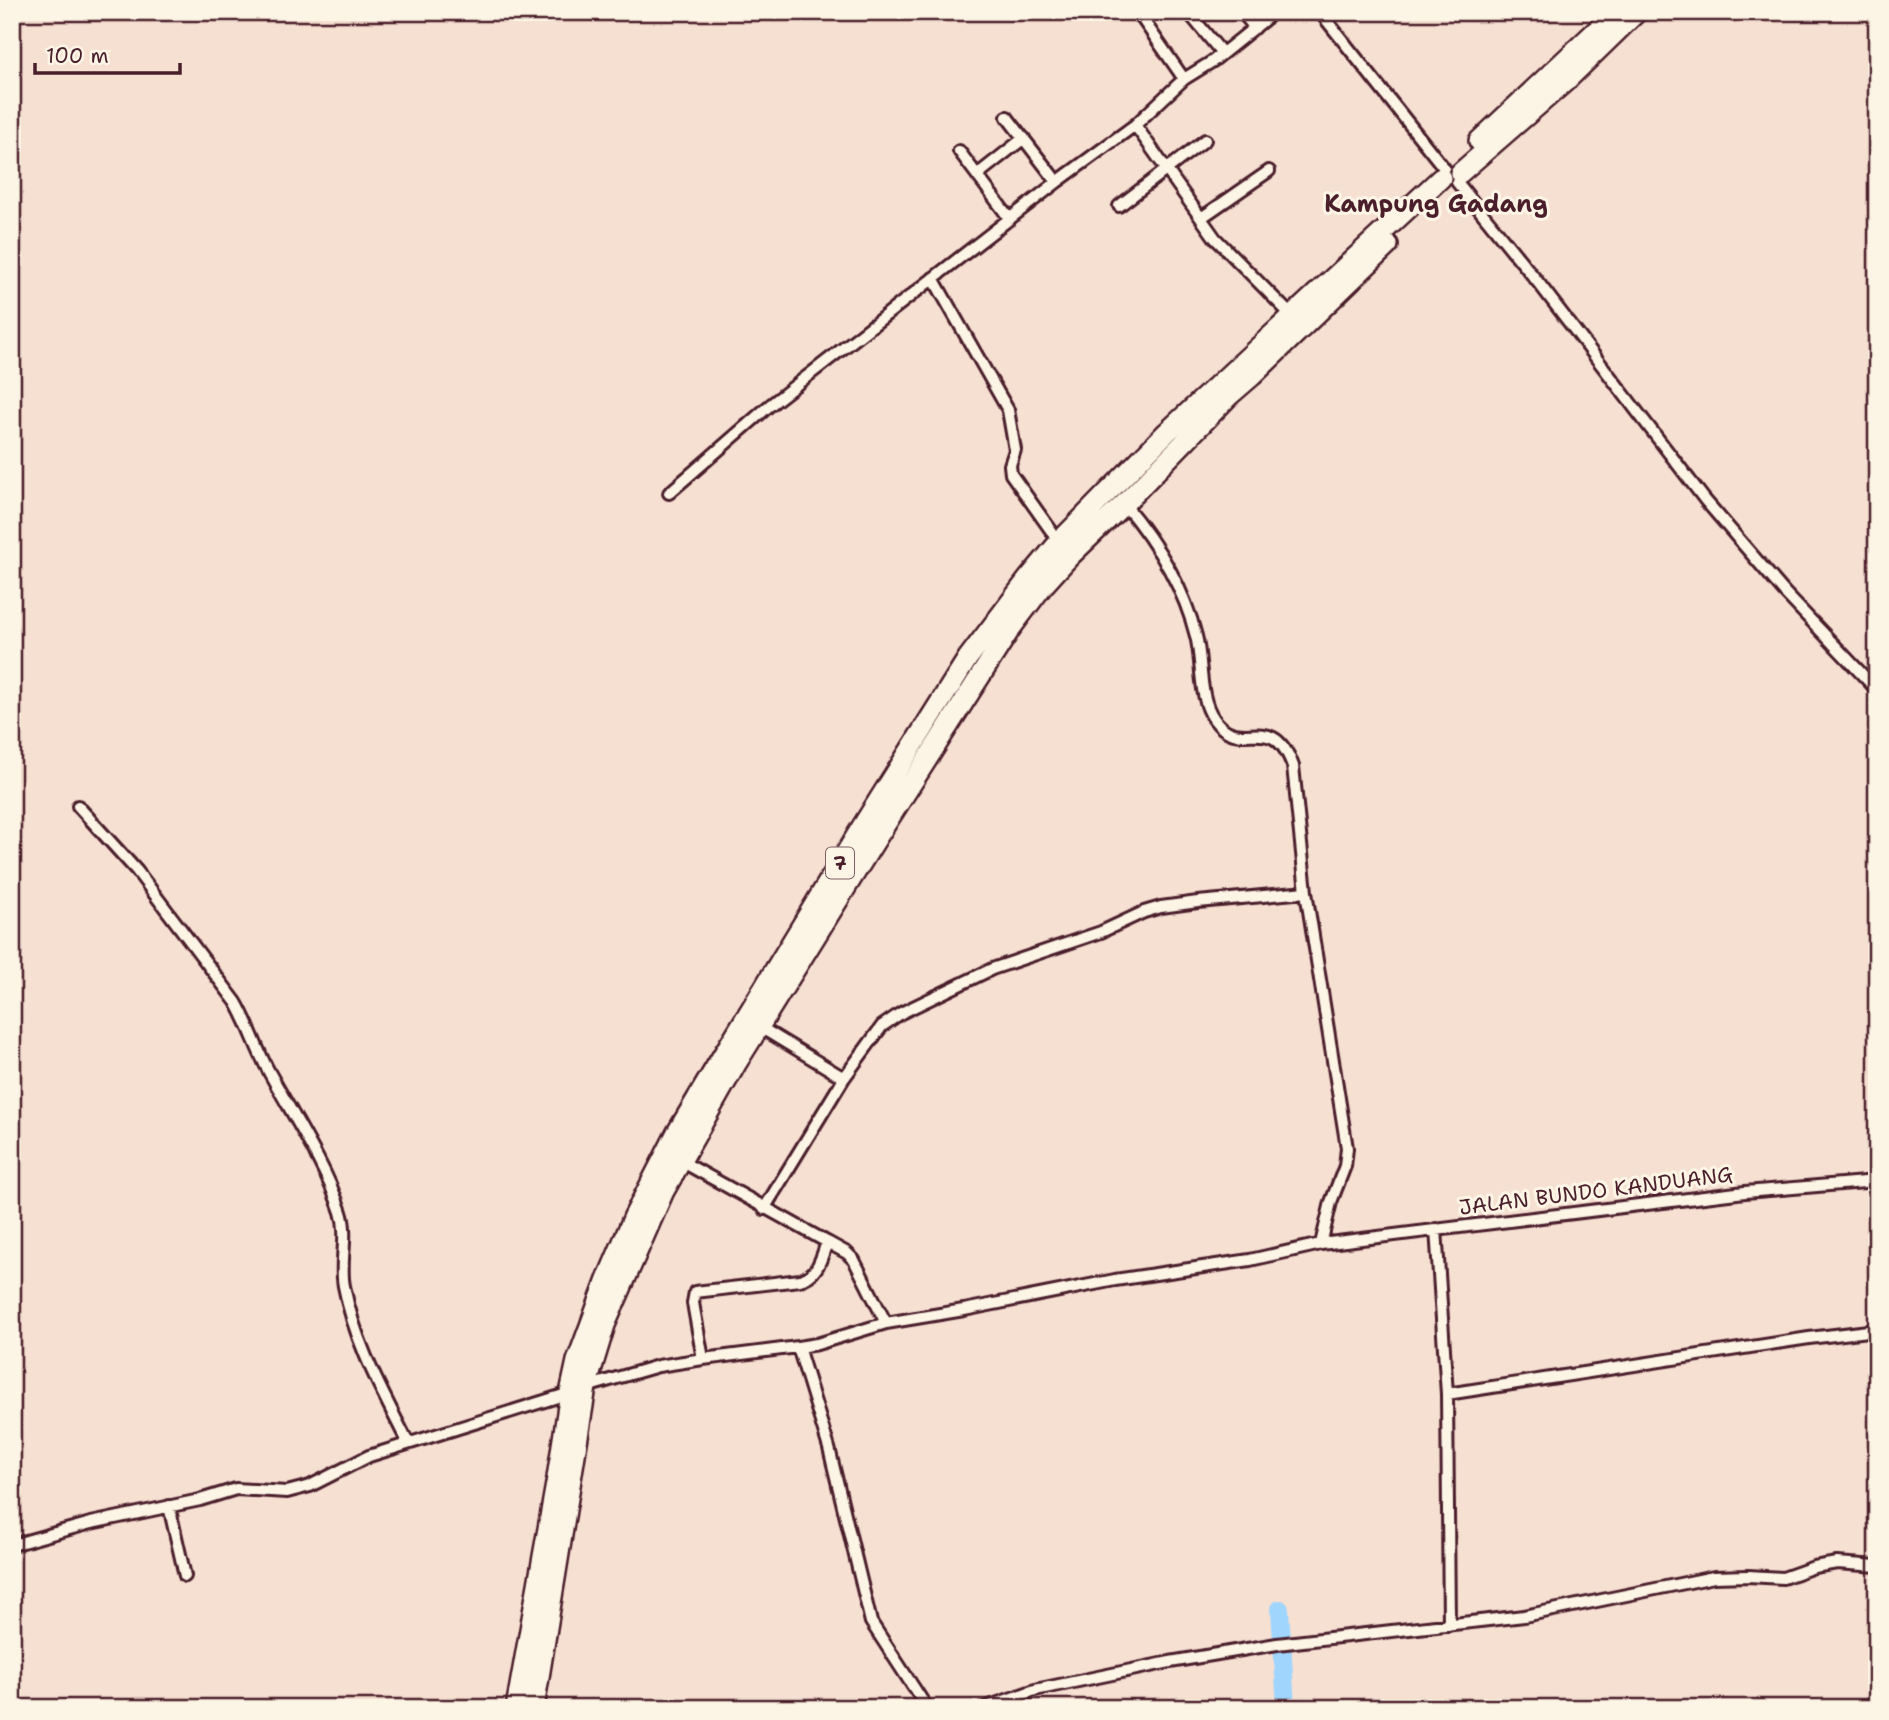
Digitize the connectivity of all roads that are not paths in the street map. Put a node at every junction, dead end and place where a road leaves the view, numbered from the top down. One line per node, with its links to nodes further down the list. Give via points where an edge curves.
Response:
1 (1188, 12): 9 (street)
2 (1242, 12): 8 (street)
3 (1274, 12): 8 (street)
4 (1320, 12): 19 (street)
5 (1616, 12): 19 (highway)
6 (1637, 12): 19 (highway, via 1567,80)
7 (1142, 17): 10 (street)
8 (1255, 28): 9 (street)
9 (1222, 54): 10 (street)
10 (1184, 79): 12 (street)
11 (1007, 117): 13 (street)
12 (1135, 125): 16 (street); 20 (street)
13 (1024, 138): 18 (street); 20 (street)
14 (1205, 141): 16 (street)
15 (959, 152): 18 (street)
16 (1166, 169): 21 (street); 22 (street)
17 (1269, 171): 22 (street)
18 (976, 175): 23 (street)
19 (1451, 175): 25 (highway, 7); 27 (highway, 7); 29 (street, via 1705,500)
20 (1057, 182): 23 (street)
21 (1119, 205)
22 (1201, 218): 25 (street)
23 (1010, 219): 24 (street)
24 (933, 278): 26 (street, via 769,406); 28 (street, via 1008,410 1015,450 1011,474)
25 (1292, 316): 28 (highway, 7, via 1167,432)
26 (669, 493)
27 (1124, 505): 28 (highway, 7); 32 (street, via 1164,560 1189,613 1210,713 1230,734 1273,736 1287,750 1296,784)
28 (1065, 549): 31 (highway, 7)
29 (1877, 690)
30 (78, 806): 48 (street, via 137,871 245,1017 341,1212 345,1226 342,1278 356,1335)
31 (870, 830): 33 (highway, 7); 38 (highway, 7, via 676,1134)
32 (1306, 892): 34 (street, via 1161,907 992,969 888,1021); 41 (street, via 1347,1149)
33 (760, 1027): 34 (street); 35 (highway, 7)
34 (844, 1078): 37 (street)
35 (681, 1161): 37 (street); 38 (highway, 7)
36 (1877, 1181): 39 (street, JALAN BUNDO KANDUANG)
37 (764, 1209): 40 (street)
38 (641, 1219): 46 (highway, 7)
39 (1436, 1229): 41 (street, JALAN BUNDO KANDUANG); 47 (street)
40 (827, 1242): 42 (street, via 854,1259); 45 (street, via 809,1278 695,1292 692,1303)
41 (1321, 1244): 42 (street, JALAN BUNDO KANDUANG)
42 (886, 1323): 44 (street, JALAN BUNDO KANDUANG)
43 (1877, 1330): 47 (street)
44 (798, 1347): 45 (street, JALAN BUNDO KANDUANG); 57 (street, via 826,1437 871,1622)
45 (702, 1359): 46 (street, JALAN BUNDO KANDUANG, via 658,1366)
46 (578, 1390): 48 (street, JALAN BUNDO KANDUANG); 54 (highway, 7)
47 (1447, 1394): 53 (street)
48 (408, 1443): 49 (street, JALAN BUNDO KANDUANG, via 369,1456 310,1486 287,1492 236,1489)
49 (169, 1506): 50 (street, JALAN BUNDO KANDUANG); 52 (street)
50 (12, 1545)
51 (1877, 1566): 53 (street, via 1837,1563 1783,1578 1714,1577 1524,1616)
52 (185, 1576)
53 (1448, 1625): 58 (street, via 1282,1643 1170,1662 1035,1690)
54 (537, 1639): 55 (highway, 7); 56 (highway, 7)
55 (516, 1708)
56 (534, 1708)
57 (927, 1708)
58 (984, 1708)

